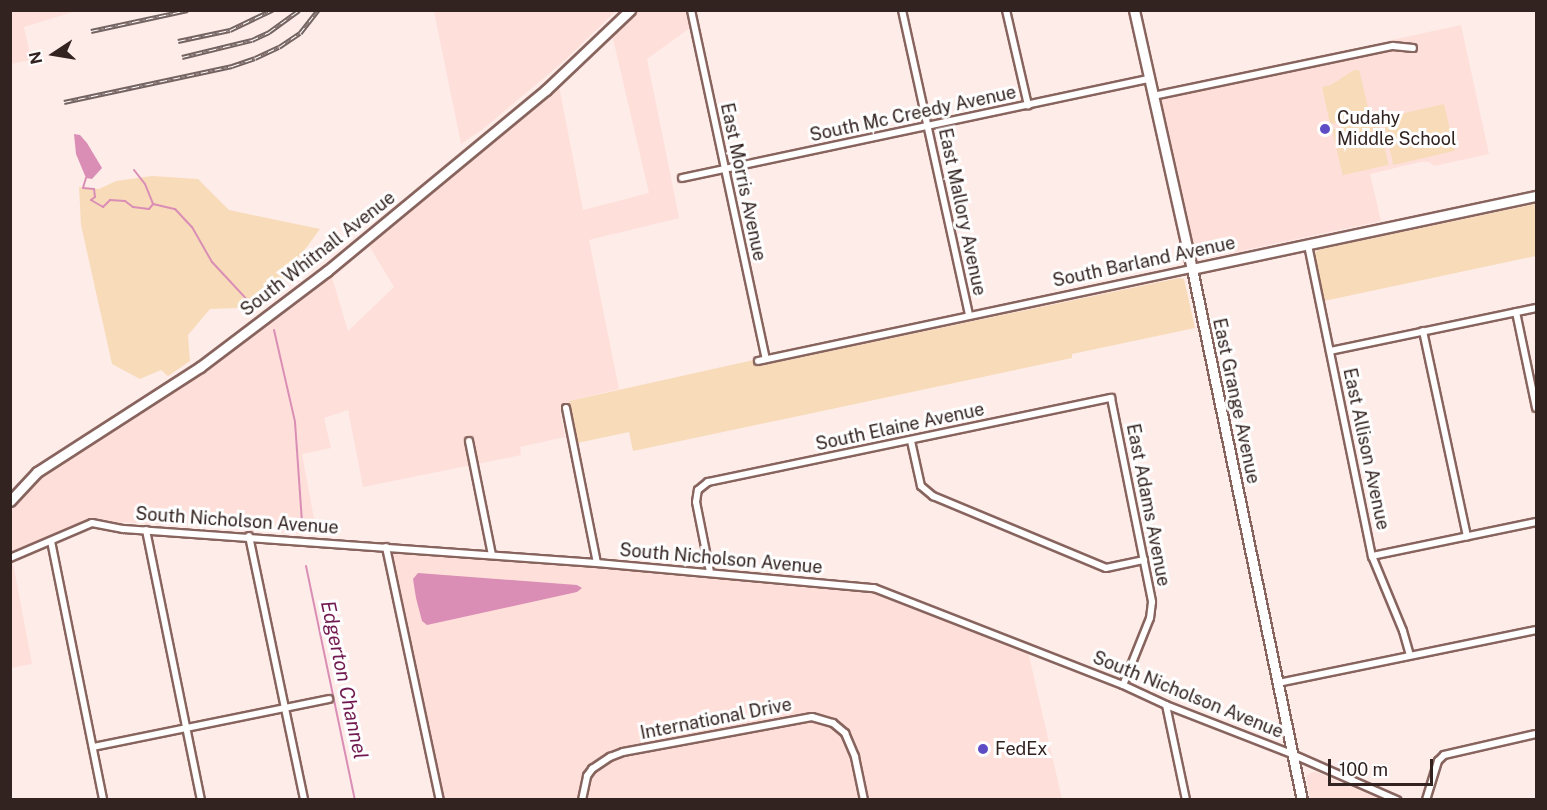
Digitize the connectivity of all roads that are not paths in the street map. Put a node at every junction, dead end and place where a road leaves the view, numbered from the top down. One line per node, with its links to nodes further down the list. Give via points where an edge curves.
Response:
1 (630, 10): 28 (street, South Whitnall Avenue, via 540,95 327,271 200,367 37,472)
2 (691, 10): 11 (street, East Morris Avenue)
3 (902, 10): 10 (street, East Mallory Avenue)
4 (1006, 10): 9 (street)
5 (1134, 10): 7 (street, East Grange Avenue)
6 (1413, 48): 8 (street, via 1392,46)
7 (1149, 79): 8 (street, East Grange Avenue); 9 (street, South Mc Creedy Avenue)
8 (1153, 96): 15 (street, East Grange Avenue)
9 (1028, 105): 10 (street, South Mc Creedy Avenue)
10 (928, 126): 11 (street, South Mc Creedy Avenue); 18 (street, East Mallory Avenue)
11 (726, 169): 12 (street, South Mc Creedy Avenue); 21 (street, East Morris Avenue)
12 (682, 178)
13 (1536, 196): 14 (street, South Barland Avenue)
14 (1308, 245): 15 (street, South Barland Avenue); 20 (street, East Allison Avenue)
15 (1192, 269): 18 (street, South Barland Avenue); 43 (street, East Grange Avenue)
16 (1536, 308): 17 (street)
17 (1516, 312): 19 (street); 25 (street)
18 (969, 315): 21 (street, South Barland Avenue)
19 (1423, 332): 20 (street); 32 (street)
20 (1330, 351): 36 (street, East Allison Avenue)
21 (766, 359): 22 (street, South Barland Avenue)
22 (758, 361)
23 (1111, 398): 27 (street, South Elaine Avenue); 38 (street, East Adams Avenue)
24 (566, 408): 39 (street)
25 (1536, 408)
26 (469, 441): 35 (street)
27 (911, 441): 38 (street, via 921,486 933,496 1106,568); 40 (street, South Elaine Avenue, via 708,482 698,490 696,502)
28 (10, 501)
29 (1536, 522): 32 (street)
30 (146, 530): 31 (street, South Nicholson Avenue); 33 (street, South Nicholson Avenue, via 92,523); 48 (street)
31 (249, 536): 34 (street, South Nicholson Avenue); 47 (street)
32 (1467, 536): 36 (street)
33 (51, 542): 37 (street, South Nicholson Avenue); 50 (street)
34 (386, 547): 35 (street, South Nicholson Avenue); 55 (street)
35 (492, 555): 39 (street, South Nicholson Avenue)
36 (1372, 556): 42 (street, East Allison Avenue)
37 (10, 558)
38 (1144, 560): 44 (street, East Adams Avenue, via 1152,602 1150,618)
39 (597, 563): 40 (street, South Nicholson Avenue)
40 (710, 572): 44 (street, South Nicholson Avenue, via 874,588)
41 (1536, 630): 42 (street)
42 (1410, 655): 43 (street)
43 (1278, 683): 51 (street, East Grange Avenue)
44 (1123, 685): 46 (street, South Nicholson Avenue)
45 (329, 699): 47 (street)
46 (1166, 705): 51 (street, South Nicholson Avenue); 58 (street)
47 (285, 708): 48 (street); 54 (street)
48 (186, 728): 50 (street); 53 (street)
49 (1536, 734): 61 (street, via 1444,755 1438,761)
50 (93, 747): 52 (street)
51 (1292, 754): 59 (street, East Grange Avenue); 60 (street, South Nicholson Avenue)
52 (103, 800)
53 (201, 800)
54 (304, 800)
55 (440, 800)
56 (582, 800): 57 (street, International Drive, via 586,776 622,752 812,717 833,723 845,733 855,757)
57 (864, 800)
58 (1186, 800)
59 (1302, 800)
60 (1397, 800)
61 (1426, 800)

